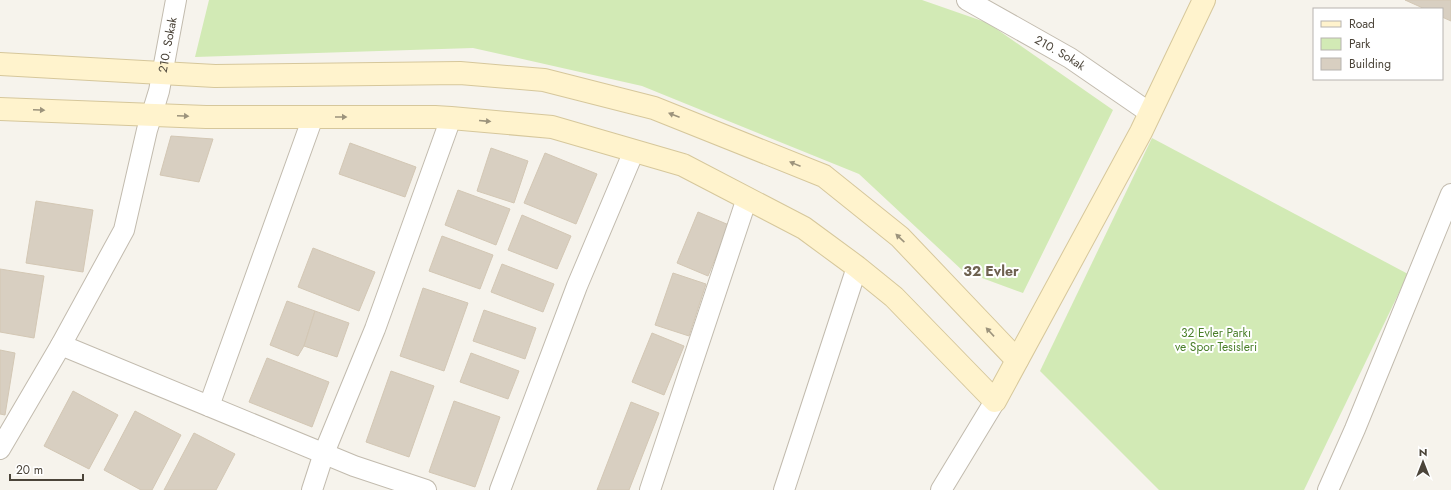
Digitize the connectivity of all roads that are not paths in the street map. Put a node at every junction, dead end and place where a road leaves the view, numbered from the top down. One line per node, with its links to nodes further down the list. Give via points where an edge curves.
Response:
1 (176, 0): 5 (street, 210. Sokak)
2 (967, 0): 7 (street, 210. Sokak, via 1070,58)
3 (1204, 0): 7 (main road)
4 (0, 64): 5 (main road)
5 (161, 82): 8 (street, 210. Sokak); 16 (main road, one-way to 5, via 900,237 824,176 654,108 544,80 460,73 215,76)
6 (0, 109): 8 (main road, one-way to 8)
7 (1150, 113): 16 (main road)
8 (152, 115): 9 (main road, one-way to 9); 15 (street, 210. Sokak, via 124,230)
9 (313, 117): 10 (main road, one-way to 10); 18 (street)
10 (451, 118): 11 (main road, one-way to 11, via 552,127); 20 (street, via 375,329)
11 (634, 151): 13 (main road, via 683,165); 23 (street, via 577,286)
12 (1451, 194): 27 (street)
13 (747, 198): 14 (main road, via 804,228); 24 (street)
14 (857, 267): 17 (main road, via 894,297); 25 (street)
15 (61, 345): 18 (street); 19 (street, 210. Sokak)
16 (1017, 360): 17 (main road)
17 (995, 401): 26 (street)
18 (209, 406): 20 (street)
19 (0, 449)
20 (324, 453): 21 (street); 22 (street)
21 (312, 490)
22 (426, 490)
23 (500, 490)
24 (650, 490)
25 (784, 490)
26 (941, 490)
27 (1328, 490)

